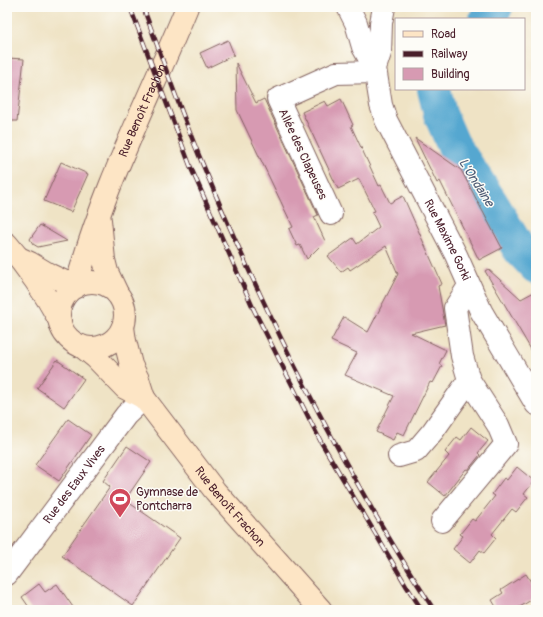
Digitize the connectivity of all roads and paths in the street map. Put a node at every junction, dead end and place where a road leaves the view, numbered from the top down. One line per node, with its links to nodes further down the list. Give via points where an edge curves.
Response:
1 (187, 7): 5 (main road, Rue Benoît Frachon)
2 (201, 7): 5 (main road)
3 (348, 7): 6 (street, Rue Maxime Gorki)
4 (384, 7): 6 (street, Rue Maxime Gorki, via 380,53)
5 (174, 39): 8 (main road, Rue Benoît Frachon, via 114,173)
6 (375, 70): 7 (street, Allée des Clapeuses, via 336,73 278,99); 11 (street, Rue Maxime Gorki, via 386,120 456,255)
7 (331, 214)
8 (100, 215): 10 (main road, Rue Benoît Frachon, via 85,252); 12 (main road, Rue Benoît Frachon, via 104,260)
9 (13, 251): 10 (main road, via 50,275); 13 (main road, via 51,304)
10 (76, 286): 12 (main road, via 98,282); 13 (main road, via 62,301)
11 (469, 286): 16 (street, via 455,308 462,356); 18 (street, Rue Maxime Gorki)
12 (117, 293): 14 (main road, via 125,309)
13 (60, 321): 15 (main road, via 67,336)
14 (123, 327): 15 (main road, via 115,339 103,346); 17 (main road, Rue Benoît Frachon, via 131,365)
15 (81, 346): 17 (main road, Rue Benoît Frachon, via 125,388)
16 (469, 380): 19 (street, via 416,452); 20 (street, via 498,425 506,444)
17 (144, 398): 21 (street, Rue des Eaux Vives, via 126,415); 22 (main road, Rue Benoît Frachon, via 216,490)
18 (536, 404)
19 (399, 456)
20 (442, 521)
21 (7, 574)
22 (321, 610)

